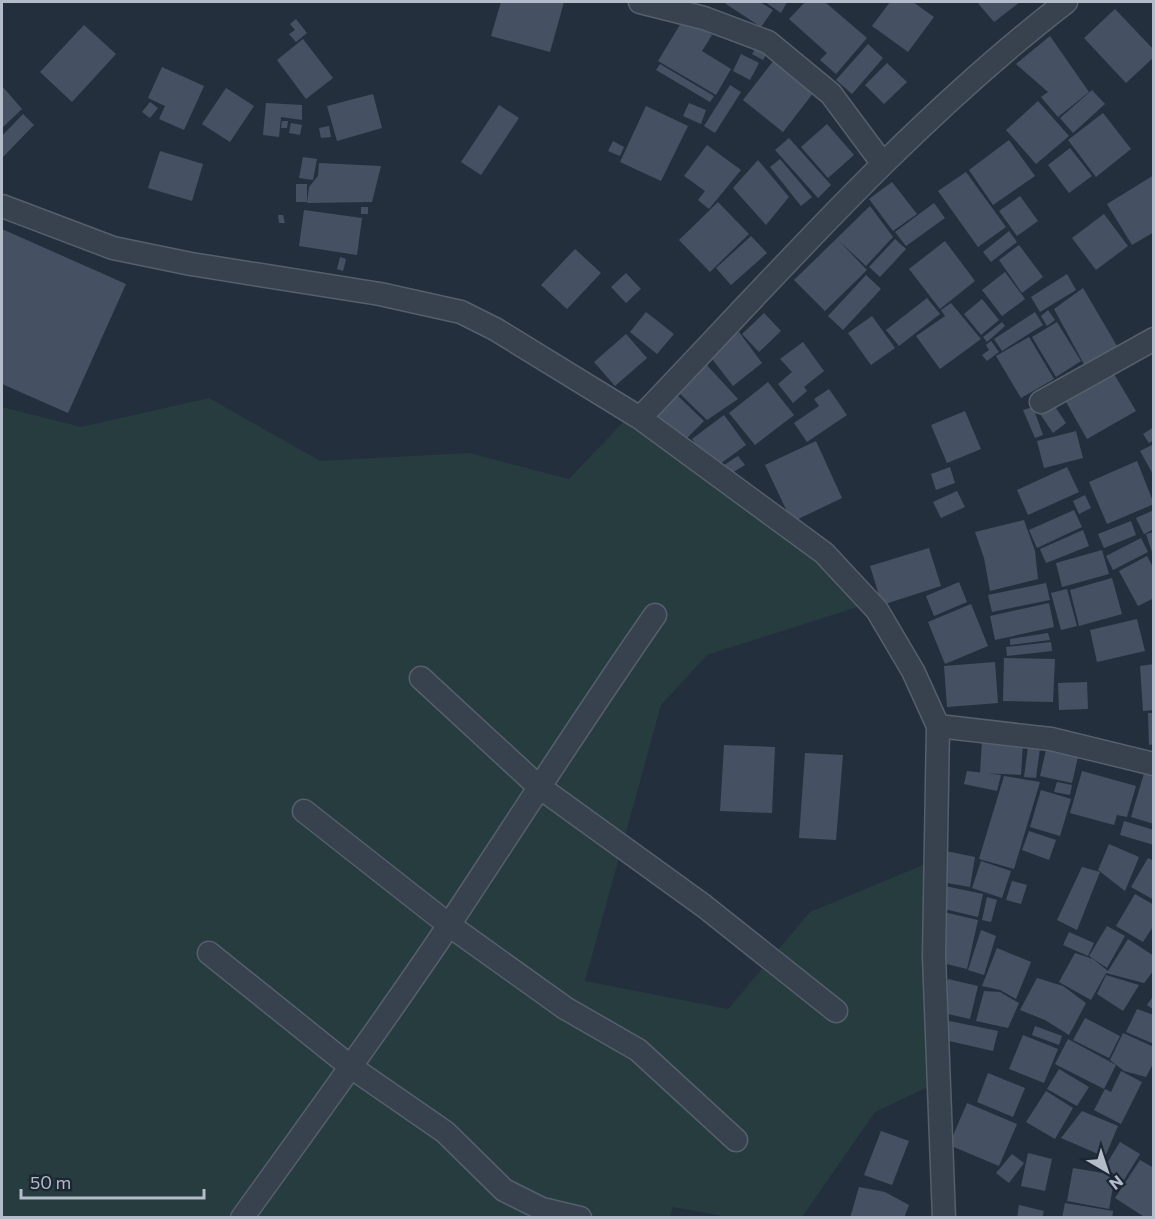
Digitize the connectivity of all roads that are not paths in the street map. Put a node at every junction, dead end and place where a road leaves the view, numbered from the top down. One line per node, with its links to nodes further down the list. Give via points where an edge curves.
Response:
1 (640, 2): 3 (street, via 704,18 768,42 831,94)
2 (1066, 2): 3 (street, via 1031,28)
3 (883, 164): 7 (street)
4 (2, 206): 7 (street, via 114,248 380,294 461,312)
5 (1154, 339): 6 (street)
6 (1041, 402)
7 (640, 418): 10 (street, via 824,553 877,610 913,671)
8 (655, 615): 12 (street)
9 (421, 678): 12 (street)
10 (938, 726): 11 (street, via 1051,740); 21 (street, via 934,956)
11 (1154, 764)
12 (538, 786): 14 (street); 16 (street, via 704,906)
13 (304, 811): 14 (street)
14 (449, 925): 17 (street); 18 (street, via 565,1008 638,1050)
15 (209, 953): 17 (street)
16 (836, 1011)
17 (351, 1067): 19 (street); 20 (street, via 445,1132 504,1190 542,1209)
18 (736, 1140)
19 (242, 1218)
20 (580, 1218)
21 (944, 1218)

